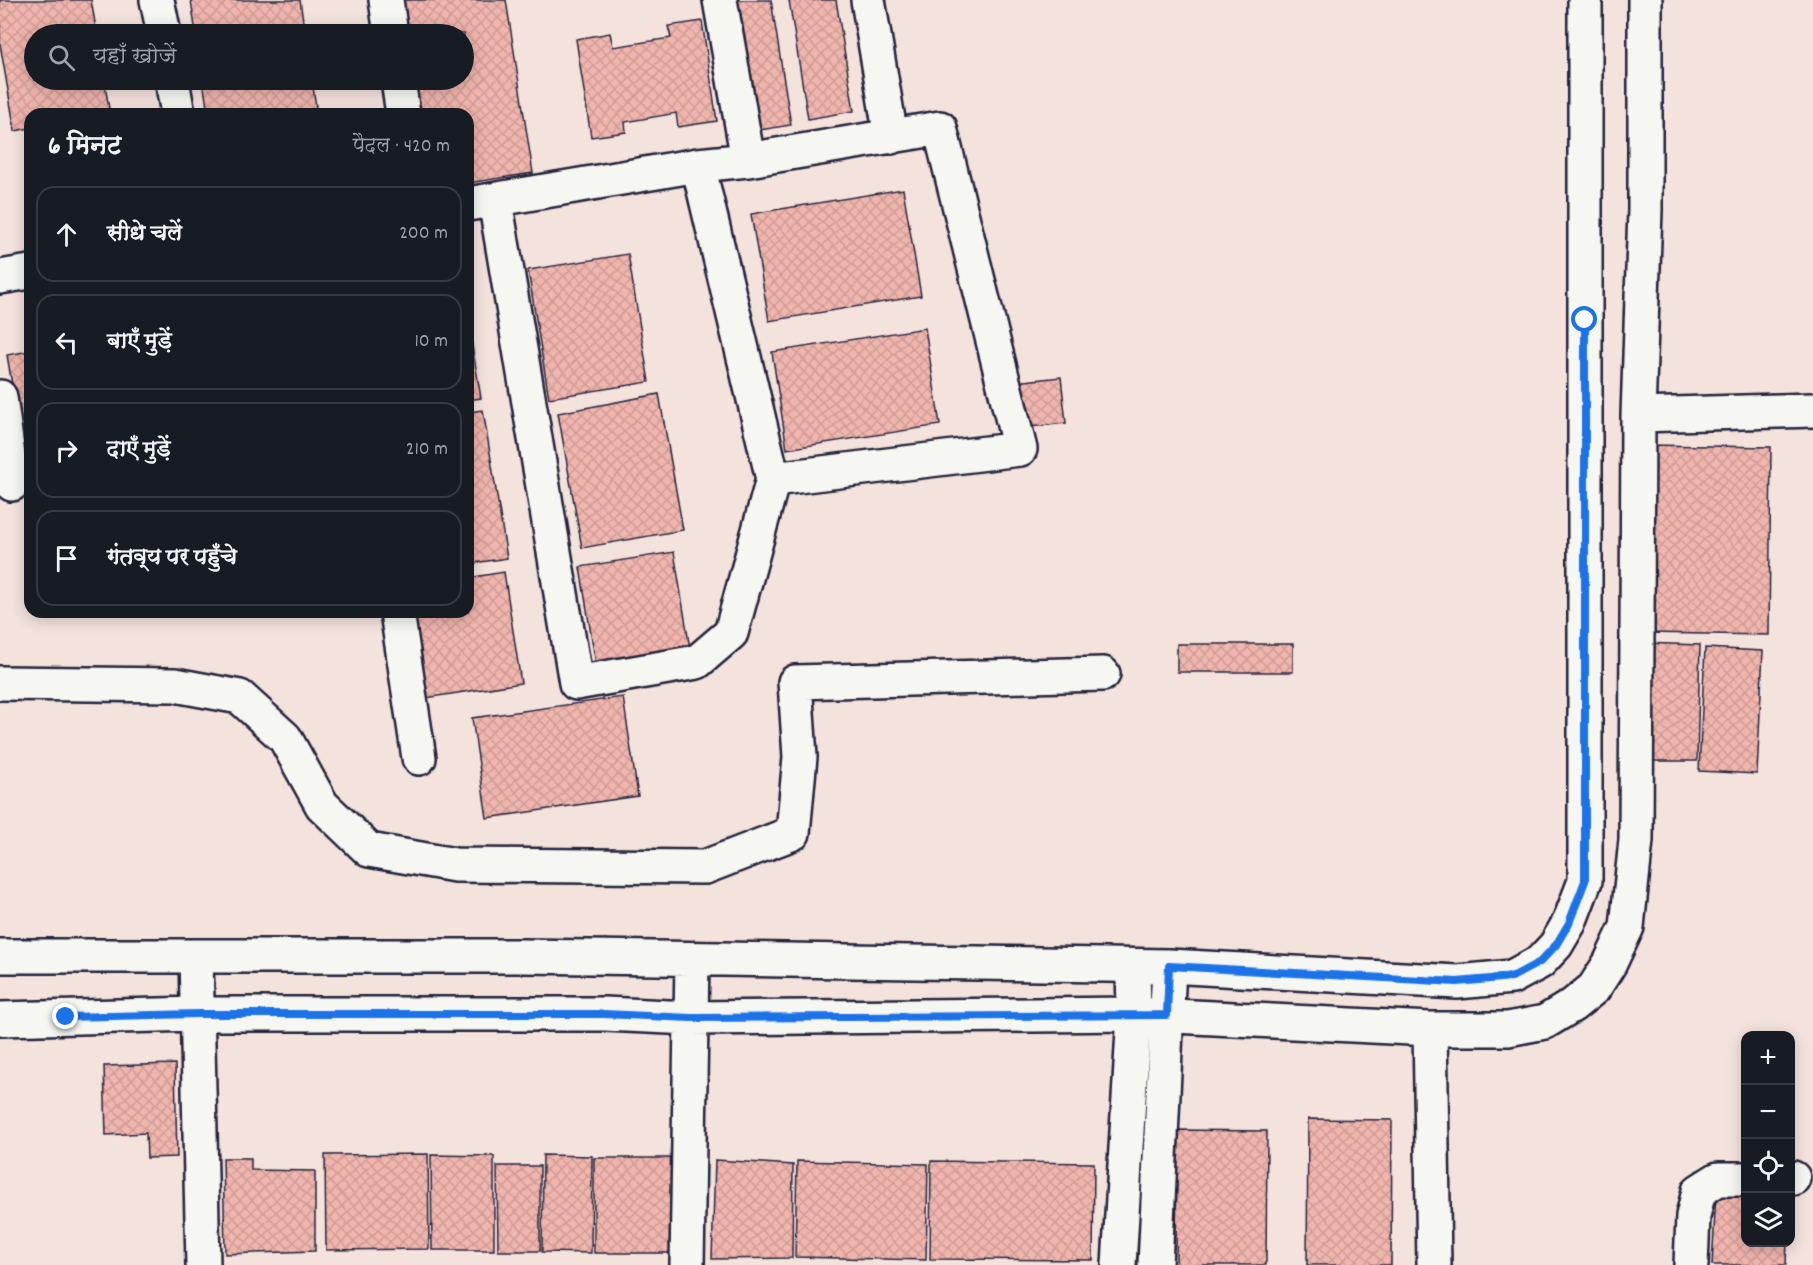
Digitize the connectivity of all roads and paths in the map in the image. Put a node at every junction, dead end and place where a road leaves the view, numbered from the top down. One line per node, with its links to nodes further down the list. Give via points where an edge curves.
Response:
1 (157, 0): 7 (street)
2 (386, 0): 8 (street)
3 (720, 0): 14 (street)
4 (868, 0): 13 (street)
5 (1585, 0): 32 (street, via 1585,881 1569,923 1540,962 1512,977 1457,982)
6 (1645, 0): 21 (street, via 1645,210)
7 (162, 24)
8 (390, 24)
9 (174, 90): 11 (street)
10 (400, 90): 12 (street)
11 (177, 108)
12 (403, 108)
13 (891, 137): 14 (street); 22 (street, via 940,128 1020,449)
14 (748, 160): 15 (street)
15 (698, 165): 16 (street); 22 (street)
16 (481, 202): 22 (street, via 576,683 697,663 731,633)
17 (24, 273): 18 (street)
18 (0, 277)
19 (0, 397): 23 (street)
20 (1813, 410): 21 (street)
21 (1638, 415): 38 (street, via 1636,840 1627,927 1594,988 1545,1022 1508,1029)
22 (773, 479)
23 (14, 484)
24 (398, 618): 27 (street)
25 (1103, 674): 26 (street, via 795,682 800,757 793,833 705,867 455,865 369,850 322,805 285,738 240,697 175,685)
26 (0, 683)
27 (419, 758)
28 (0, 956): 29 (street)
29 (196, 956): 30 (street); 33 (street)
30 (692, 960): 31 (street); 36 (street)
31 (1133, 966): 32 (street); 34 (street)
32 (1169, 966): 35 (street)
33 (198, 1014): 36 (street, via 604,1014); 37 (street); 40 (street)
34 (1134, 1014): 35 (street); 36 (street); 42 (street)
35 (1167, 1015): 38 (street); 43 (street)
36 (691, 1018): 41 (street)
37 (0, 1019)
38 (1430, 1029): 44 (street)
39 (1741, 1179): 45 (street, via 1718,1179 1699,1191 1693,1215)
40 (203, 1265)
41 (687, 1265)
42 (1119, 1265)
43 (1155, 1265)
44 (1434, 1265)
45 (1691, 1265)

